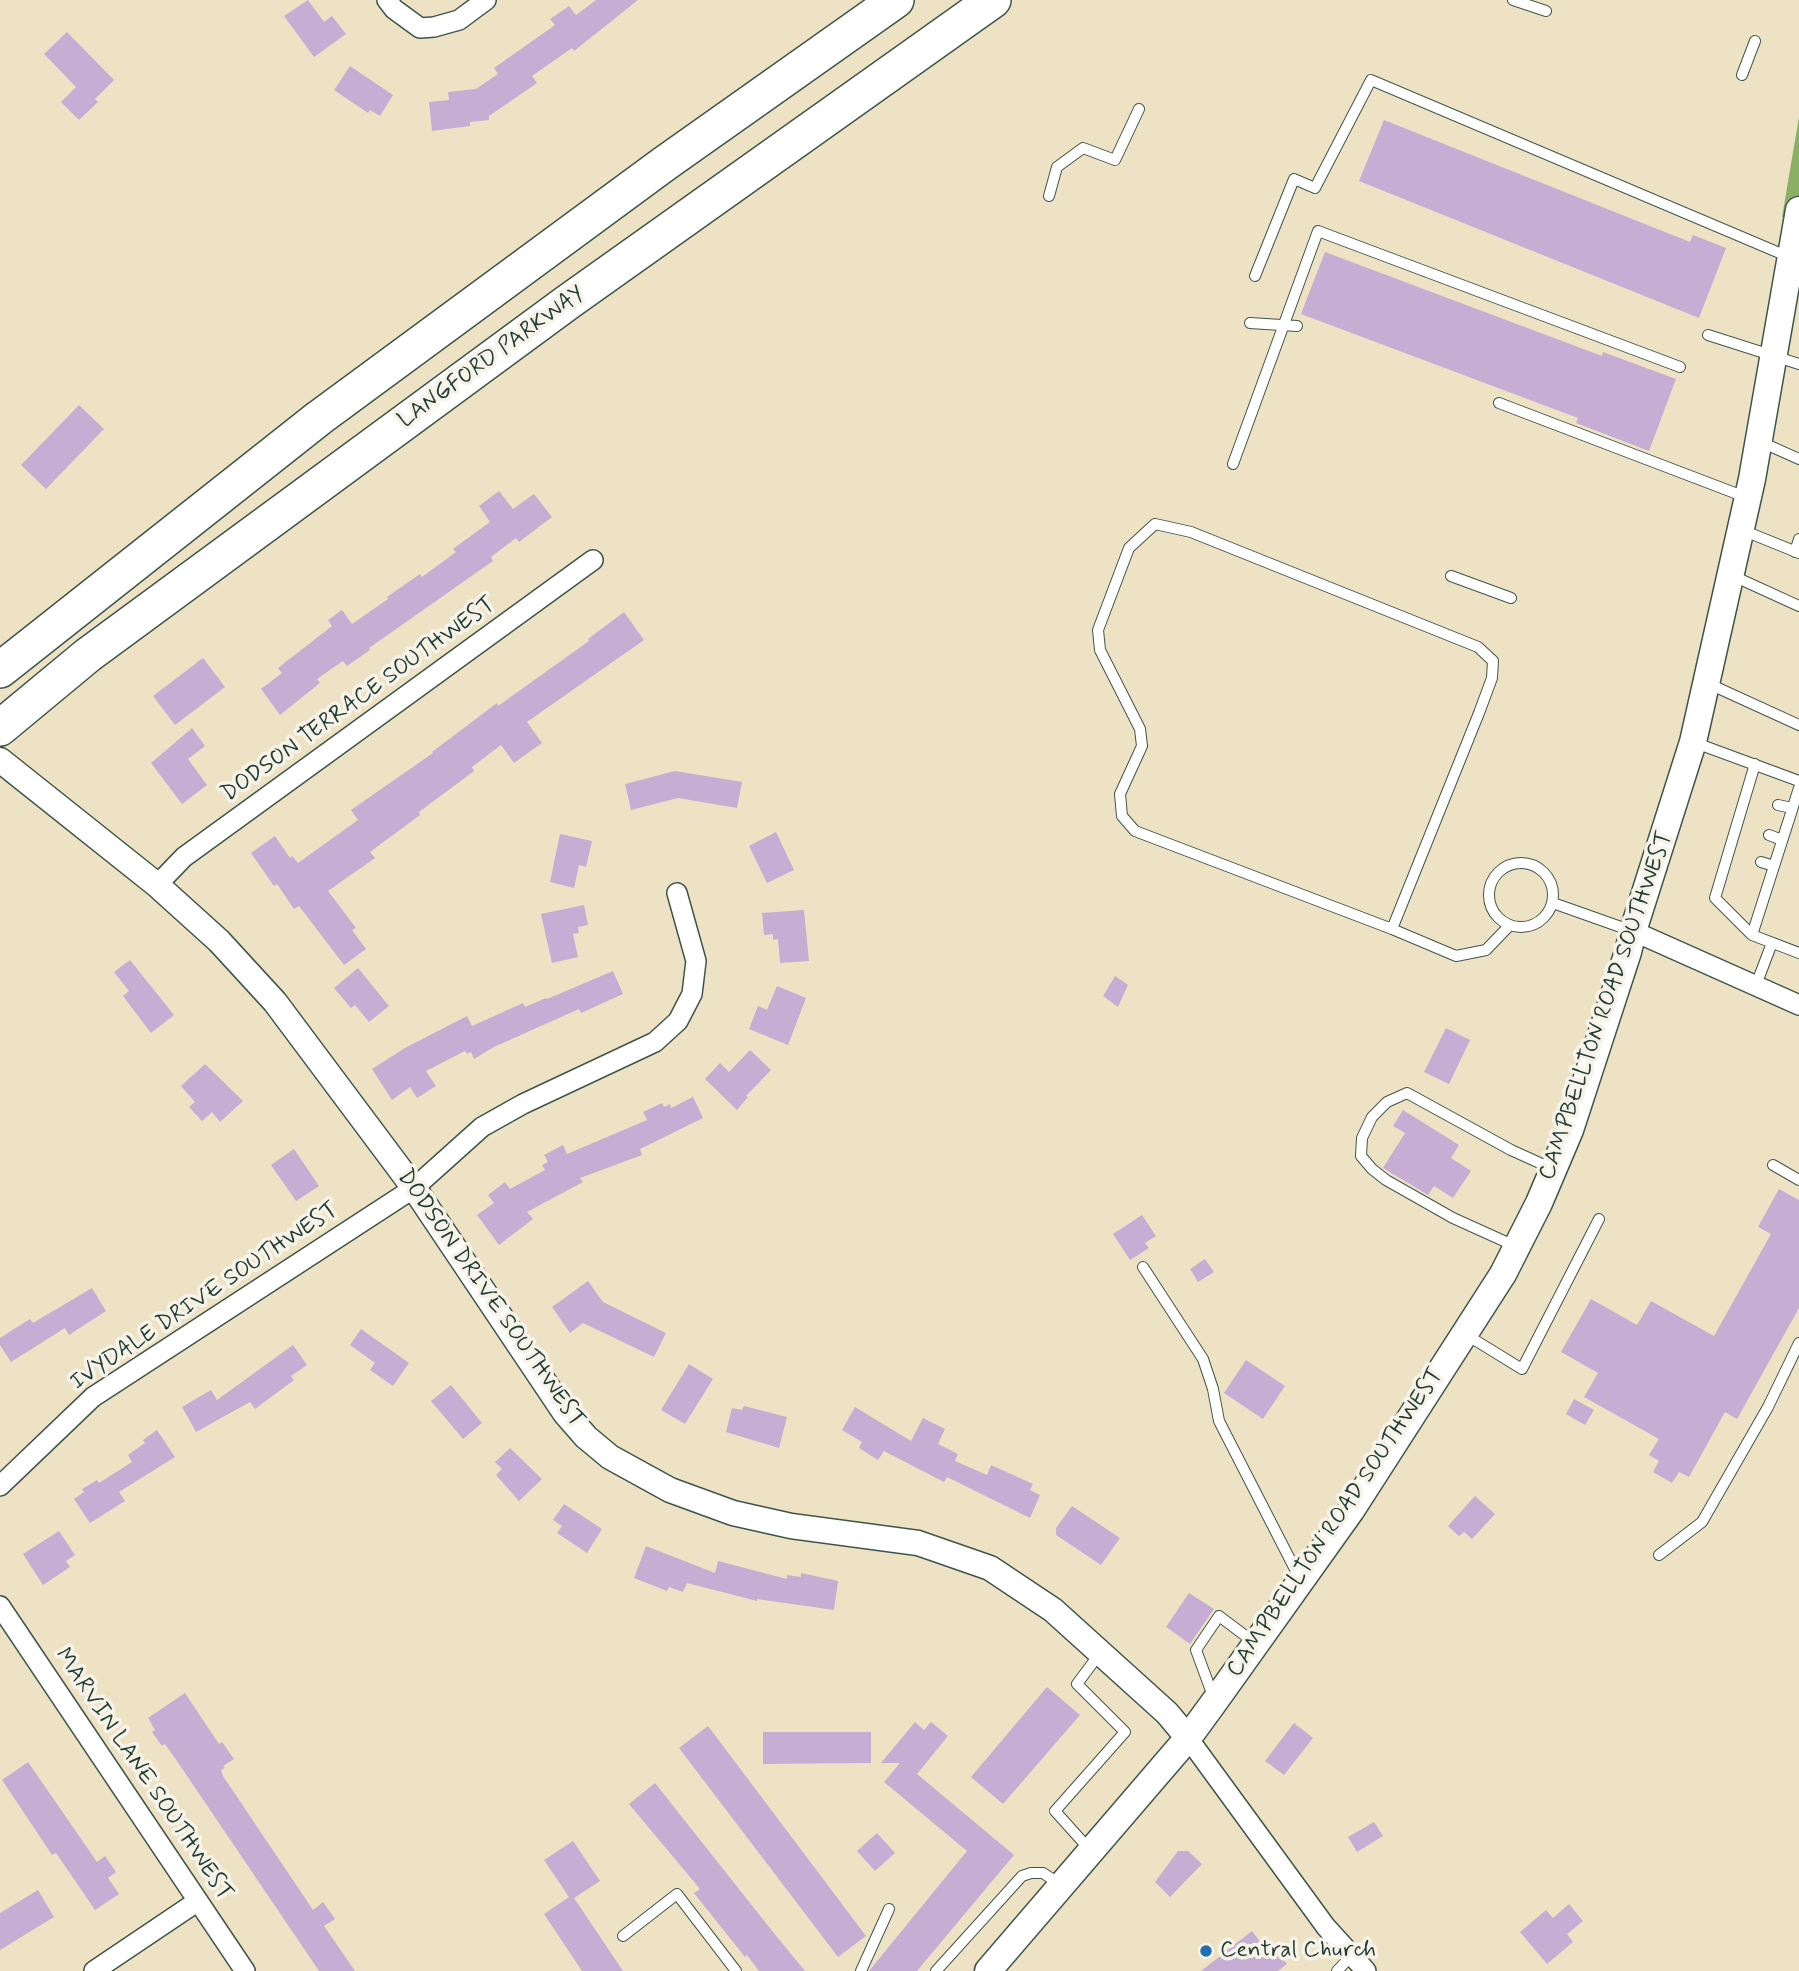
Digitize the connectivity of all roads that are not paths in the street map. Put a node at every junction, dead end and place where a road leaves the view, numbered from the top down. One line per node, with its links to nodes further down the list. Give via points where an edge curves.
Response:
1 (387, 0): 2 (street, via 420,28 459,20)
2 (486, 0)
3 (896, 0): 34 (highway, via 664,163 319,418)
4 (993, 0): 37 (highway, LANGFORD PARKWAY, via 546,318 88,655)
5 (1513, 0): 6 (lane)
6 (1546, 11)
7 (1755, 41): 8 (lane)
8 (1742, 75)
9 (1139, 110): 10 (lane, via 1115,160 1083,148 1057,167)
10 (1049, 196)
11 (1799, 210): 12 (main road, CAMPBELLTON ROAD SOUTHWEST)
12 (1791, 258): 13 (lane, via 1371,80 1315,188 1294,178); 18 (main road, CAMPBELLTON ROAD SOUTHWEST)
13 (1255, 276)
14 (1251, 323): 15 (lane)
15 (1282, 325): 16 (lane); 20 (lane, via 1318,231); 24 (lane)
16 (1297, 326)
17 (1708, 335): 18 (lane)
18 (1774, 355): 19 (lane); 22 (main road, CAMPBELLTON ROAD SOUTHWEST)
19 (1799, 364)
20 (1680, 367)
21 (1499, 403): 25 (lane)
22 (1759, 441): 23 (lane); 25 (main road, CAMPBELLTON ROAD SOUTHWEST)
23 (1799, 458)
24 (1233, 464)
25 (1748, 498): 26 (main road, CAMPBELLTON ROAD SOUTHWEST)
26 (1741, 530): 28 (lane); 30 (main road, CAMPBELLTON ROAD SOUTHWEST)
27 (1799, 539): 28 (lane)
28 (1797, 553)
29 (593, 560): 53 (street, DODSON TERRACE SOUTHWEST, via 184,857)
30 (1731, 575): 33 (lane); 35 (main road, CAMPBELLTON ROAD SOUTHWEST)
31 (1451, 576): 32 (lane)
32 (1511, 597)
33 (1799, 607)
34 (0, 670)
35 (1706, 682): 36 (lane); 38 (main road, CAMPBELLTON ROAD SOUTHWEST)
36 (1799, 725)
37 (0, 728)
38 (1693, 742): 40 (lane); 58 (main road, CAMPBELLTON ROAD SOUTHWEST)
39 (0, 760): 53 (street, DODSON DRIVE SOUTHWEST)
40 (1755, 764): 41 (lane); 45 (lane, via 1751,797)
41 (1799, 781)
42 (1799, 788): 44 (lane)
43 (1778, 805): 44 (lane)
44 (1792, 808): 48 (lane)
45 (1737, 825): 46 (lane); 49 (lane)
46 (1748, 829)
47 (1769, 835): 48 (lane)
48 (1782, 840): 52 (lane)
49 (1728, 852): 50 (lane); 59 (lane, via 1714,898)
50 (1741, 856)
51 (1760, 862): 52 (lane)
52 (1774, 866): 59 (lane)
53 (157, 885): 67 (street, DODSON DRIVE SOUTHWEST, via 275,1002)
54 (677, 893): 67 (street, IVYDALE DRIVE SOUTHWEST, via 696,961 692,995 678,1021 655,1042 482,1127)
55 (1553, 903): 56 (lane, via 1531,925); 56 (lane, via 1544,873 1536,867 1506,867 1492,882 1490,903 1494,913); 58 (lane)
56 (1510, 925): 57 (lane, via 1486,950 1456,956)
57 (1392, 929): 57 (lane, via 1479,713 1493,661 1478,648 1191,532 1155,524 1129,548 1098,630 1100,650 1140,729 1142,746 1120,794 1122,816 1135,831)
58 (1633, 931): 62 (street); 65 (main road, CAMPBELLTON ROAD SOUTHWEST)
59 (1752, 935): 60 (lane)
60 (1772, 943): 61 (lane); 62 (lane)
61 (1799, 953)
62 (1756, 985): 63 (street)
63 (1799, 1005)
64 (1773, 1165): 66 (lane)
65 (1553, 1170): 69 (main road, CAMPBELLTON ROAD SOUTHWEST); 69 (lane, via 1407,1093 1388,1101 1371,1117 1362,1138 1361,1156 1372,1169 1453,1218)
66 (1799, 1180)
67 (414, 1188): 73 (street, IVYDALE DRIVE SOUTHWEST, via 93,1396); 78 (street, DODSON DRIVE SOUTHWEST, via 565,1413 610,1457 670,1490 733,1513 791,1526 918,1543 989,1568 1053,1610)
68 (1600, 1219): 71 (lane, via 1522,1369)
69 (1517, 1247): 71 (main road, CAMPBELLTON ROAD SOUTHWEST)
70 (1143, 1267): 75 (lane, via 1203,1359 1219,1421)
71 (1464, 1334): 75 (main road, CAMPBELLTON ROAD SOUTHWEST)
72 (1799, 1343): 74 (lane, via 1702,1521)
73 (0, 1486)
74 (1659, 1555)
75 (1301, 1580): 77 (main road, CAMPBELLTON ROAD SOUTHWEST)
76 (0, 1606): 83 (street, MARVIN LANE SOUTHWEST)
77 (1256, 1643): 79 (main road, CAMPBELLTON ROAD SOUTHWEST); 79 (lane, via 1219,1616 1211,1627 1196,1650)
78 (1100, 1653): 80 (street, DODSON DRIVE SOUTHWEST); 81 (lane, via 1077,1684 1125,1732 1055,1811)
79 (1215, 1701): 80 (main road, CAMPBELLTON ROAD SOUTHWEST)
80 (1188, 1738): 81 (main road, CAMPBELLTON ROAD SOUTHWEST); 86 (street, DODSON DRIVE SOUTHWEST, via 1326,1927)
81 (1091, 1851): 82 (main road, CAMPBELLTON ROAD SOUTHWEST)
82 (1061, 1886): 91 (lane, via 1043,1873 1022,1876); 92 (main road, CAMPBELLTON ROAD SOUTHWEST)
83 (198, 1901): 87 (street); 88 (street, MARVIN LANE SOUTHWEST)
84 (889, 1909): 90 (lane)
85 (623, 1936): 89 (lane, via 677,1894)
86 (1352, 1955): 93 (lane); 94 (street, DODSON DRIVE SOUTHWEST)
87 (94, 1971)
88 (245, 1971)
89 (736, 1971)
90 (861, 1971)
91 (936, 1971)
92 (988, 1971)
93 (1336, 1971)
94 (1366, 1971)

